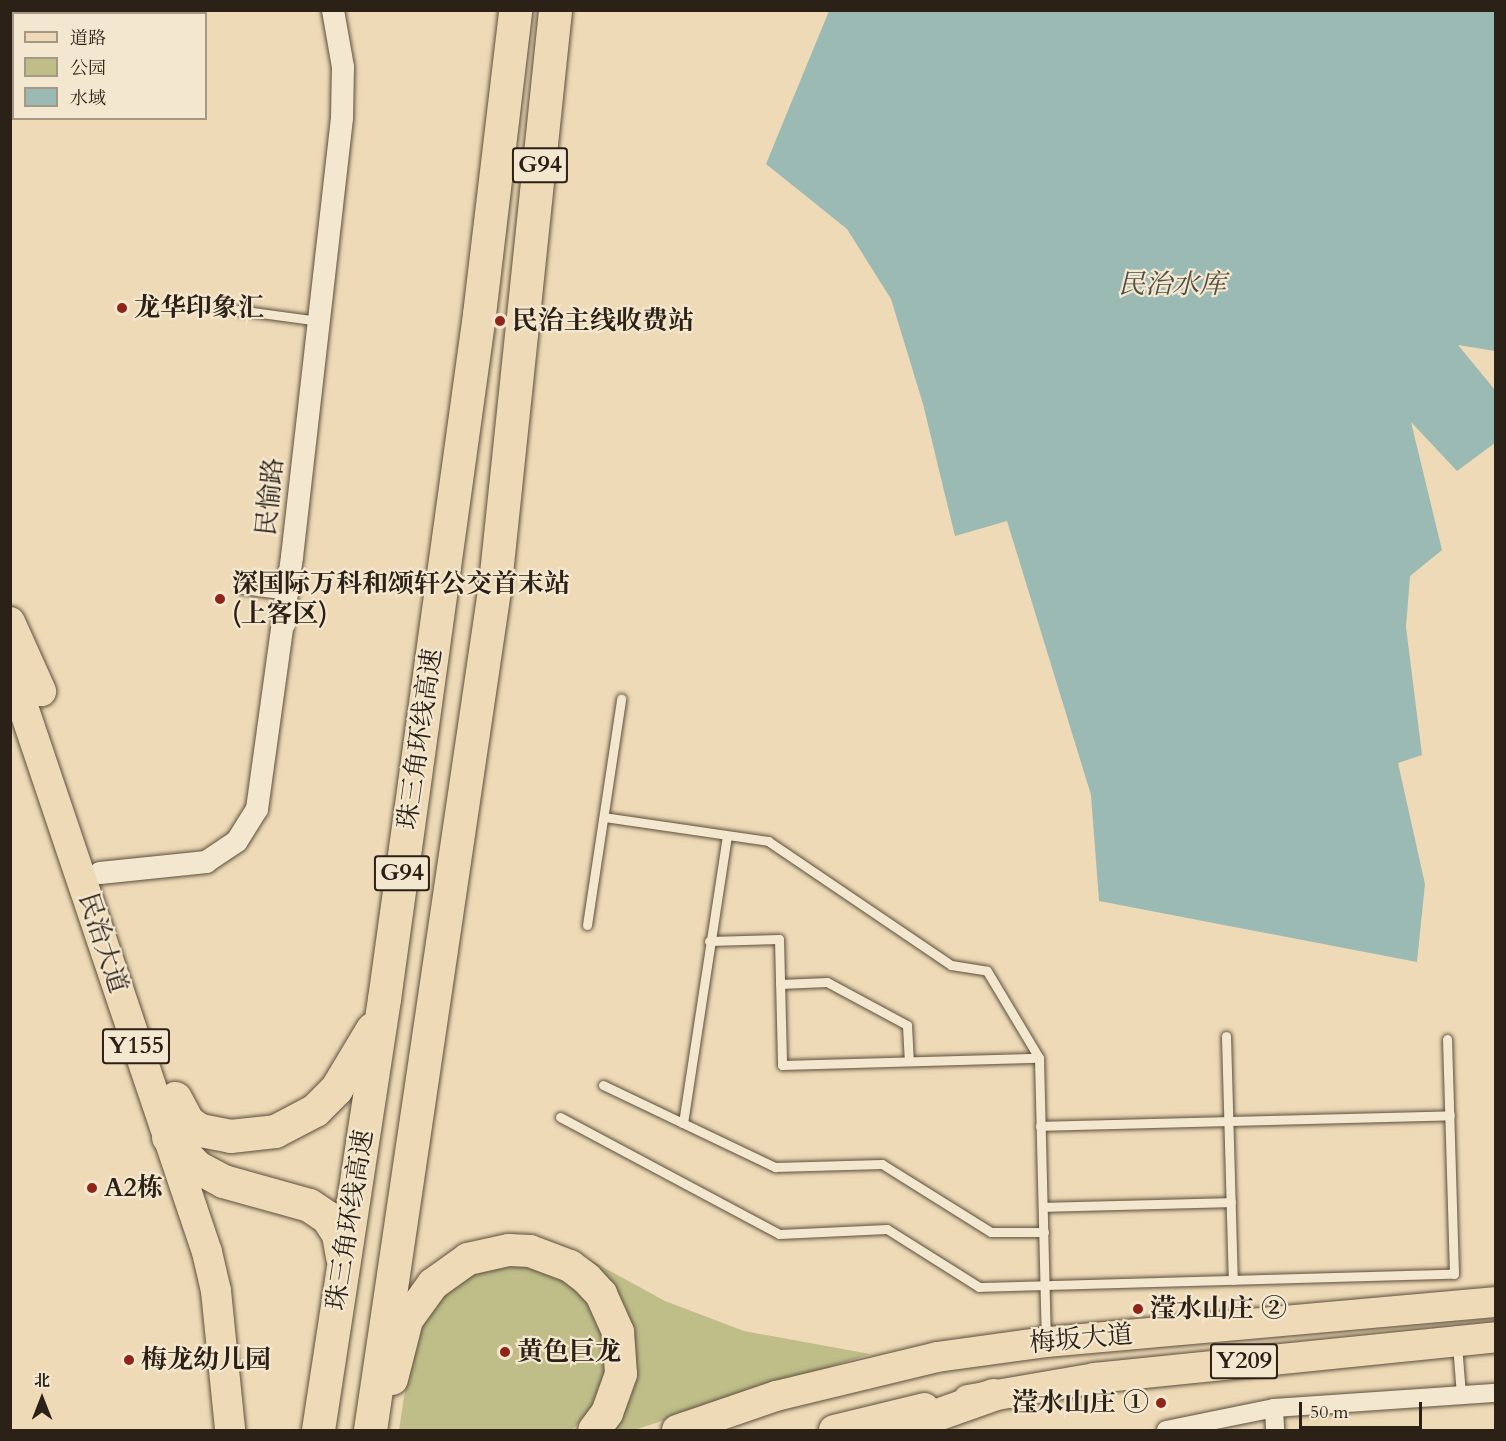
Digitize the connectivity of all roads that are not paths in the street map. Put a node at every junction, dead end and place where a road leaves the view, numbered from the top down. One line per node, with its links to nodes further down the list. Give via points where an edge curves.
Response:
1 (333, 10): 5 (street, 民愉路, via 343,92)
2 (515, 10): 17 (highway, 珠三角环线高速 / G94, via 479,314)
3 (555, 10): 46 (highway, 珠三角环线高速 / G94, via 495,583)
4 (238, 310): 5 (lane)
5 (319, 321): 7 (street, 民愉路)
6 (242, 589): 7 (lane)
7 (287, 595): 13 (street, 民愉路, via 260,797 246,832 228,850 206,862)
8 (10, 622): 13 (main road, 民治大道 / Y155, via 36,678)
9 (10, 668): 29 (main road, 民治大道 / Y155)
10 (621, 699): 11 (lane)
11 (604, 817): 12 (lane); 14 (lane)
12 (727, 836): 15 (lane); 20 (lane, via 768,841 951,964 987,971)
13 (100, 873): 23 (main road, 民治大道 / Y155)
14 (587, 925)
15 (709, 941): 16 (lane, via 779,939); 27 (lane)
16 (780, 984): 21 (lane, via 827,982 907,1025); 21 (lane, via 782,1065)
17 (384, 999): 23 (highway, via 360,1052 336,1089 315,1110 275,1131 230,1136 200,1130 188,1122); 33 (highway, 珠三角环线高速 / G94)
18 (1226, 1036): 26 (lane)
19 (1448, 1039): 24 (lane)
20 (1039, 1058): 21 (lane); 28 (lane)
21 (909, 1061)
22 (603, 1085): 27 (lane)
23 (175, 1098)
24 (1450, 1114): 26 (lane); 34 (lane, via 1454,1274)
25 (560, 1117): 35 (lane, via 779,1233 887,1229 979,1287)
26 (1229, 1121): 28 (lane); 30 (lane)
27 (683, 1123): 32 (lane, via 775,1167 882,1164 992,1232)
28 (1041, 1126): 31 (lane)
29 (168, 1137): 33 (highway, via 197,1167 223,1181 309,1205 327,1217 338,1234); 44 (main road, 民治大道 / Y155, via 199,1225 216,1291)
30 (1231, 1202): 31 (lane); 34 (lane)
31 (1043, 1207): 32 (lane)
32 (1044, 1232): 35 (lane)
33 (343, 1268): 45 (highway, 珠三角环线高速 / G94)
34 (1233, 1280): 35 (lane)
35 (1045, 1285): 39 (lane)
36 (1496, 1302): 39 (main road, 梅坂大道 / Y209)
37 (1496, 1337): 38 (main road, 梅坂大道 / Y209)
38 (1457, 1341): 41 (main road, 梅坂大道 / Y209, via 1095,1378); 42 (lane)
39 (1047, 1342): 49 (main road, 梅坂大道 / Y209, via 878,1369 776,1396)
40 (1496, 1393): 42 (street)
41 (994, 1395): 50 (main road, 梅坂大道 / Y209); 51 (highway)
42 (1461, 1395): 43 (street)
43 (1274, 1408): 52 (street); 53 (street)
44 (230, 1431)
45 (318, 1431)
46 (370, 1431)
47 (384, 1431): 48 (highway, via 399,1341 419,1301 459,1264 488,1252 509,1250 541,1254 570,1266 601,1294 611,1312 620,1342 621,1374 607,1413)
48 (594, 1431)
49 (677, 1431)
50 (834, 1431)
51 (895, 1431)
52 (1166, 1431)
53 (1275, 1431)

